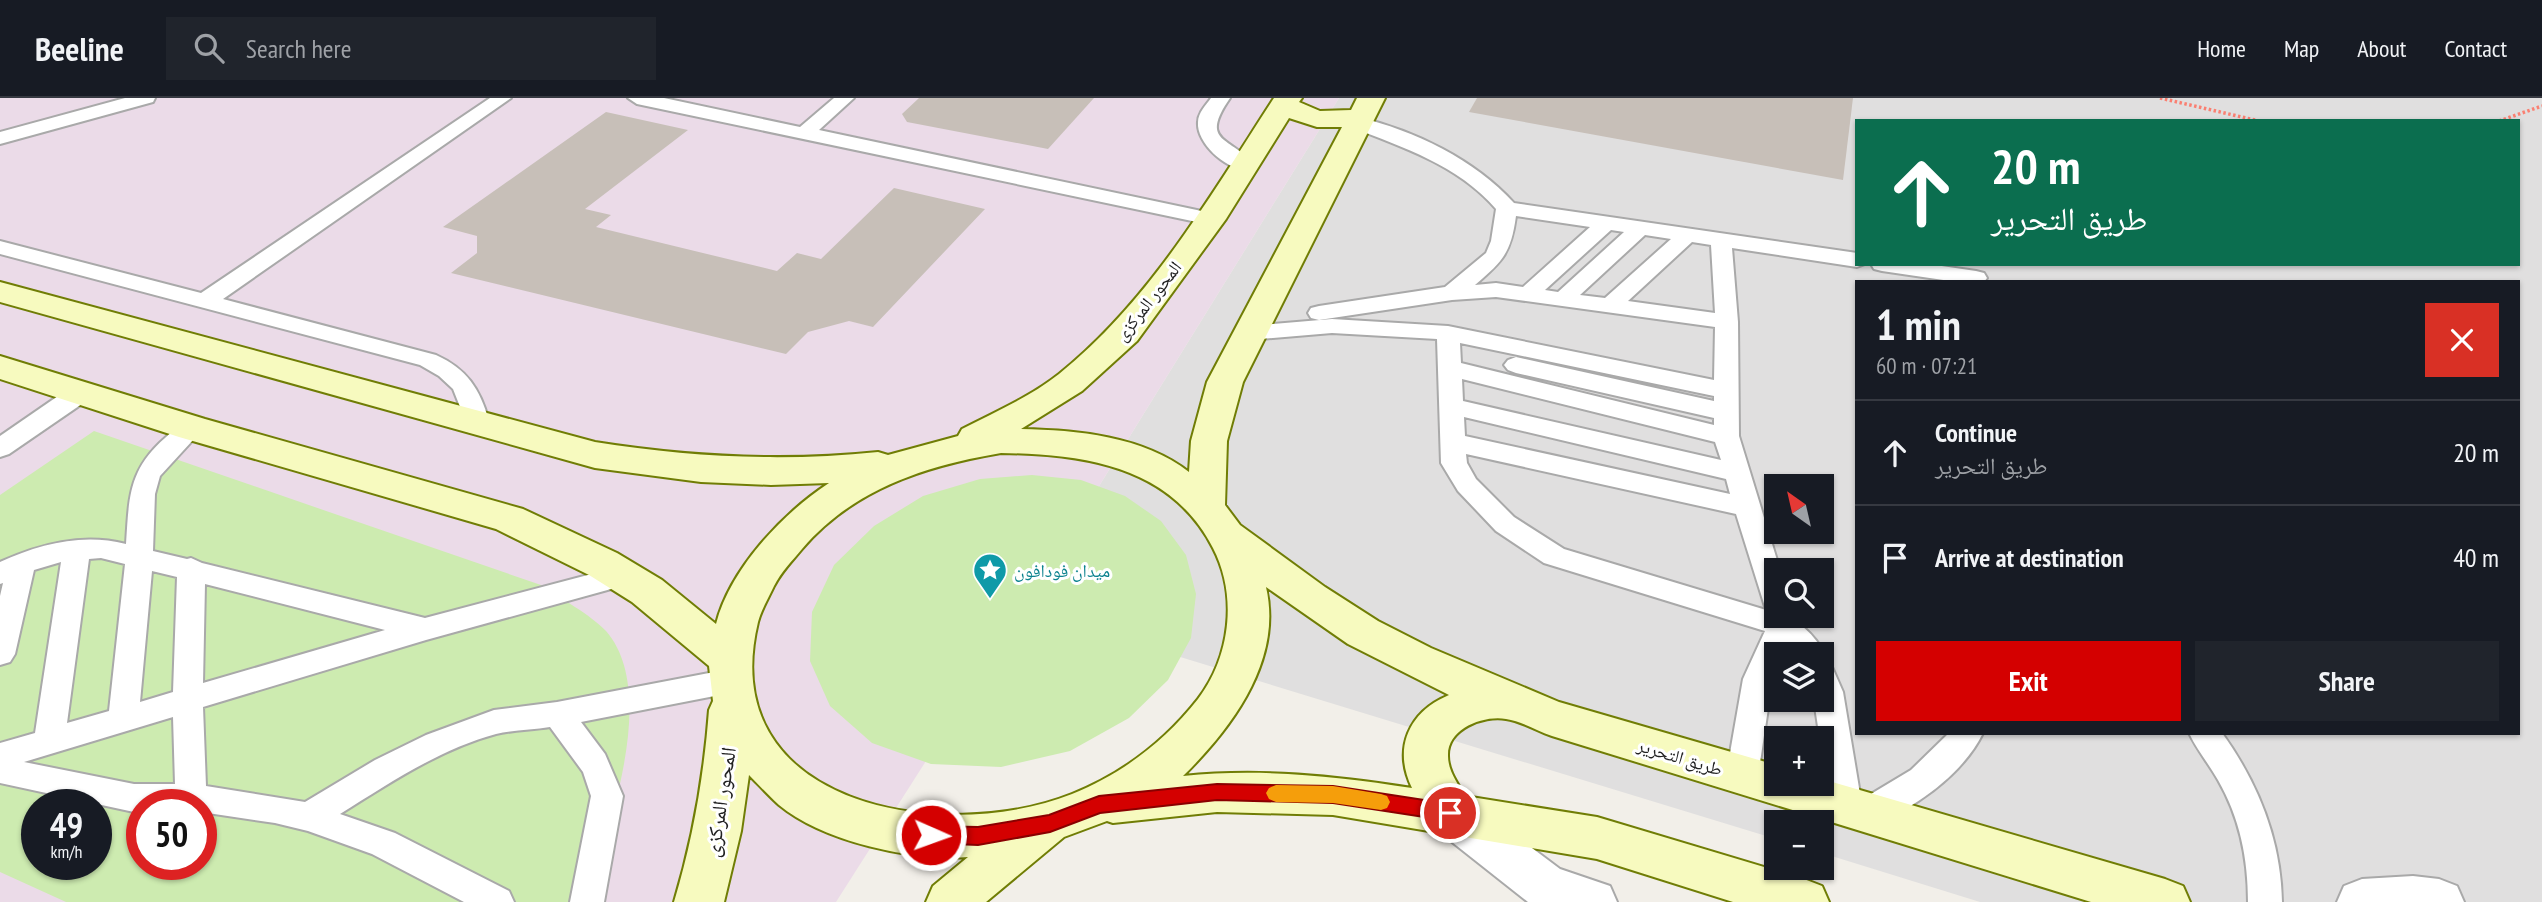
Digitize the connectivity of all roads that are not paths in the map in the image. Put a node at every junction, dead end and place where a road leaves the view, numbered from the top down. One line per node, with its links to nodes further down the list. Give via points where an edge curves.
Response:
1 (146, 98): 9 (lane)
2 (502, 98): 25 (lane)
3 (637, 98): 8 (lane)
4 (845, 98): 8 (lane)
5 (1221, 98): 10 (lane, via 1208,116 1207,126 1220,147)
6 (1285, 102): 7 (main road, via 1317,119); 10 (main road, المحور المركزى)
7 (1363, 113): 11 (lane, via 1463,168); 28 (main road)
8 (804, 133): 12 (lane)
9 (0, 138)
10 (1244, 165): 12 (main road, المحور المركزى)
11 (1507, 208): 13 (lane); 22 (lane, via 1495,256)
12 (1211, 219): 38 (main road, المحور المركزى, via 1125,334 1100,359 1035,406)
13 (1606, 223): 14 (lane); 23 (lane)
14 (1640, 228): 15 (lane); 24 (lane)
15 (1686, 235): 16 (lane); 26 (lane)
16 (1721, 240): 18 (lane); 27 (lane)
17 (0, 247): 25 (lane)
18 (1855, 261)
19 (1895, 266): 20 (lane)
20 (1976, 278)
21 (0, 292): 34 (main road)
22 (1452, 293): 23 (lane); 28 (lane)
23 (1529, 293): 24 (lane)
24 (1563, 298): 26 (lane)
25 (206, 300): 34 (lane, via 428,360 450,370 467,393)
26 (1611, 305): 27 (lane)
27 (1727, 322): 33 (lane)
28 (1252, 328): 29 (lane, via 1332,326); 42 (main road, via 1236,355 1209,440)
29 (1449, 350): 32 (lane); 33 (lane); 33 (lane)
30 (0, 367): 31 (main road)
31 (82, 391): 35 (main road); 37 (lane)
32 (1452, 406): 36 (lane); 40 (lane)
33 (1726, 413): 40 (lane)
34 (477, 421): 39 (main road, via 594,455 711,472 826,471)
35 (192, 428): 44 (lane, via 148,473 142,494); 48 (main road, via 509,519)
36 (1453, 442): 41 (lane); 49 (lane, via 1454,463 1485,506 1554,556)
37 (0, 448)
38 (953, 448): 39 (main road); 42 (main road, via 1001,441 1094,447 1137,460 1174,480)
39 (905, 462): 55 (main road, via 851,487 804,520 766,561 740,608)
40 (1737, 473): 41 (lane)
41 (1746, 507): 45 (lane)
42 (1218, 521): 57 (main road, طريق التحرير, via 1337,617 1402,654); 70 (main road, via 1245,572 1250,612 1243,654 1225,697 1193,738 1151,775)
43 (77, 548): 44 (lane, via 101,548); 46 (lane); 63 (lane)
44 (139, 558): 47 (lane); 60 (lane)
45 (1764, 564)
46 (11, 568): 54 (lane)
47 (191, 568): 52 (lane); 56 (lane)
48 (622, 576): 52 (lane); 55 (main road, via 688,623)
49 (1764, 611)
50 (1775, 628): 66 (lane, via 1757,674)
51 (1790, 628): 53 (lane)
52 (426, 629): 56 (lane)
53 (1801, 642)
54 (0, 654)
55 (730, 680): 59 (lane); 74 (main road, via 752,747 789,788 842,817 919,835 978,836); 77 (main road, المحور المركزى, via 729,771 715,849)
56 (188, 700): 60 (lane); 67 (lane)
57 (1506, 701): 66 (main road, طريق التحرير); 72 (main road, via 1463,707 1447,715 1427,742 1430,777)
58 (1833, 712): 71 (lane)
59 (557, 714): 73 (lane, via 494,722 437,744 386,769); 76 (lane, via 606,785)
60 (123, 720): 63 (lane)
61 (1966, 735): 71 (lane, via 1945,762 1908,792)
62 (2205, 735): 82 (lane, via 2248,808 2261,851)
63 (49, 742): 64 (lane)
64 (0, 757)
65 (0, 770): 68 (lane)
66 (1742, 776): 71 (main road, طريق التحرير)
67 (191, 789)
68 (126, 796)
69 (217, 801): 73 (lane)
70 (1099, 804): 72 (main road, via 1217,792 1307,794); 74 (main road)
71 (1856, 810): 81 (main road, طريق التحرير)
72 (1450, 813): 79 (street, via 1545,886); 80 (main road, via 1597,838)
73 (309, 817): 75 (lane, via 383,843)
74 (1050, 823): 78 (main road)
75 (497, 902)
76 (587, 902)
77 (699, 902)
78 (951, 902)
79 (1592, 902)
80 (1804, 902)
81 (2165, 902)
82 (2265, 902)
83 (2362, 902): 84 (street)
84 (2439, 902)

